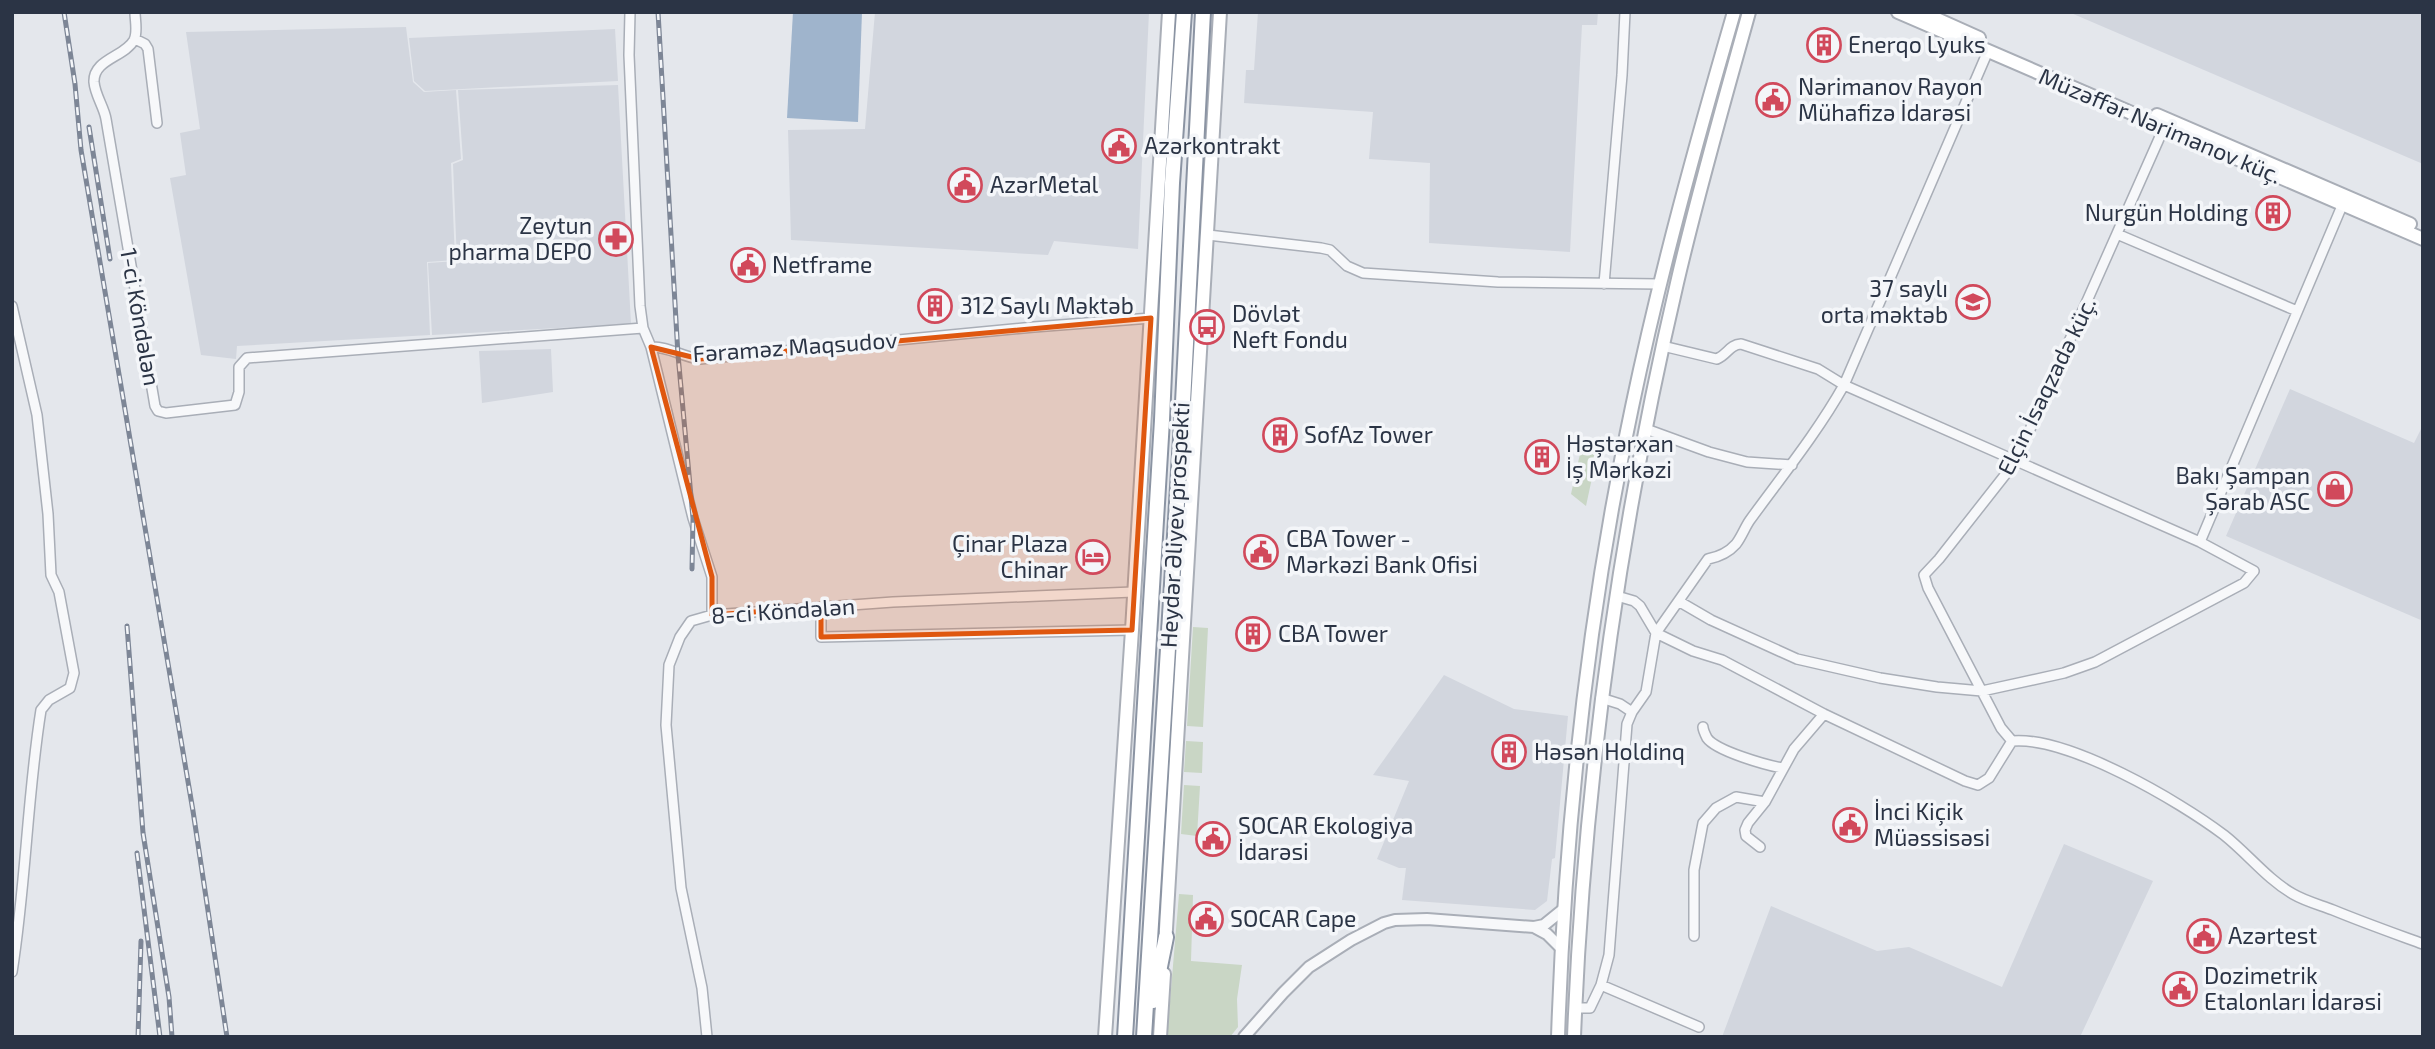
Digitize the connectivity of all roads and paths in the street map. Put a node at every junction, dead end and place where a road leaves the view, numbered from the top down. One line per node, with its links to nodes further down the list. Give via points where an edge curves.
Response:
1 (135, 12): 12 (street)
2 (630, 12): 28 (street)
3 (1169, 12): 27 (main road)
4 (1184, 12): 59 (highway, Heydər Əliyev prospekti)
5 (1203, 12): 69 (highway, Heydər Əliyev prospekti)
6 (1220, 12): 21 (main road)
7 (1625, 12): 23 (street)
8 (1734, 12): 16 (main road)
9 (1749, 12): 17 (main road)
10 (1898, 12): 13 (main road, Müzəffər Nərimanov küç.)
11 (1920, 12): 15 (main road)
12 (135, 39): 14 (street, via 148,49); 28 (street, 1-ci Köndələn, via 100,66 94,82 106,119 159,411 235,405 239,367 247,358)
13 (1989, 51): 15 (main road, Müzəffər Nərimanov küç.); 31 (street)
14 (157, 123)
15 (2166, 123): 18 (main road); 20 (street, Elçin İsaqzadə küç.)
16 (1686, 179): 17 (main road); 24 (main road)
17 (1701, 183): 29 (main road)
18 (2344, 201): 19 (main road); 22 (main road); 26 (street)
19 (2423, 230)
20 (2117, 234): 26 (street); 33 (street, Elçin İsaqzadə küç.)
21 (1208, 235): 23 (street, via 1330,250 1363,273); 57 (main road)
22 (2423, 239)
23 (1604, 284): 24 (street)
24 (1659, 284): 51 (main road, via 1608,533)
25 (12, 306): 61 (street, via 37,415 51,575 59,592 74,673 69,688 41,710)
26 (2297, 311): 35 (street)
27 (1151, 318): 30 (street, Fəraməz Maqsudov, via 700,359); 36 (main road)
28 (643, 328): 30 (street)
29 (1662, 346): 31 (street, via 1717,359 1741,344 1818,369); 32 (main road)
30 (651, 347): 40 (street, via 712,577)
31 (1844, 385): 33 (street); 34 (street)
32 (1646, 429): 34 (street, via 1747,462); 37 (main road)
33 (2016, 461): 35 (street); 43 (street, Elçin İsaqzadə küç., via 1924,575)
34 (1792, 465): 38 (street, via 1735,545 1708,559)
35 (2200, 542): 43 (street, via 2254,571 2250,578 2095,662)
36 (1133, 592): 39 (street, 8-ci Köndələn); 41 (main road)
37 (1617, 596): 42 (street, via 1640,606); 44 (main road)
38 (1680, 602): 42 (street); 43 (street, via 1797,659 1880,678)
39 (821, 607): 40 (street, 8-ci Köndələn); 41 (street, via 821,637)
40 (712, 615): 65 (street, 8-ci Köndələn, via 691,621 680,637 669,665 666,702 681,888)
41 (1132, 630): 66 (main road)
42 (1656, 633): 45 (street, via 1646,692); 46 (street, via 1735,666)
43 (1982, 691): 48 (street, Elçin İsaqzadə küç.)
44 (1601, 698): 45 (street); 52 (main road)
45 (1632, 712): 62 (street, via 1627,724 1609,955)
46 (1824, 714): 48 (street, via 1978,785 1989,778); 49 (street)
47 (1703, 727): 49 (street, via 1706,737 1718,746)
48 (2012, 741): 58 (street, via 2072,751 2143,786 2227,837 2294,894)
49 (1782, 768): 50 (street)
50 (1765, 802): 53 (street, via 1745,830 1745,836); 56 (street, via 1736,797 1716,808 1703,823 1695,870)
51 (1570, 838): 52 (main road); 54 (main road)
52 (1585, 839): 63 (main road)
53 (1760, 847)
54 (1565, 908): 55 (street, via 1544,925); 60 (main road)
55 (1534, 927): 60 (street); 71 (street, via 1427,919 1384,923 1309,967)
56 (1694, 936)
57 (1166, 937): 69 (highway); 70 (main road)
58 (2423, 944)
59 (1130, 945): 67 (highway); 68 (highway, Heydər Əliyev prospekti)
60 (1561, 948): 72 (main road)
61 (12, 972)
62 (1601, 985): 63 (street, via 1590,1008); 64 (street)
63 (1575, 1008): 73 (main road)
64 (1699, 1027)
65 (707, 1037)
66 (1105, 1037)
67 (1115, 1037)
68 (1125, 1037)
69 (1145, 1037)
70 (1160, 1037)
71 (1244, 1037)
72 (1558, 1037)
73 (1574, 1037)

